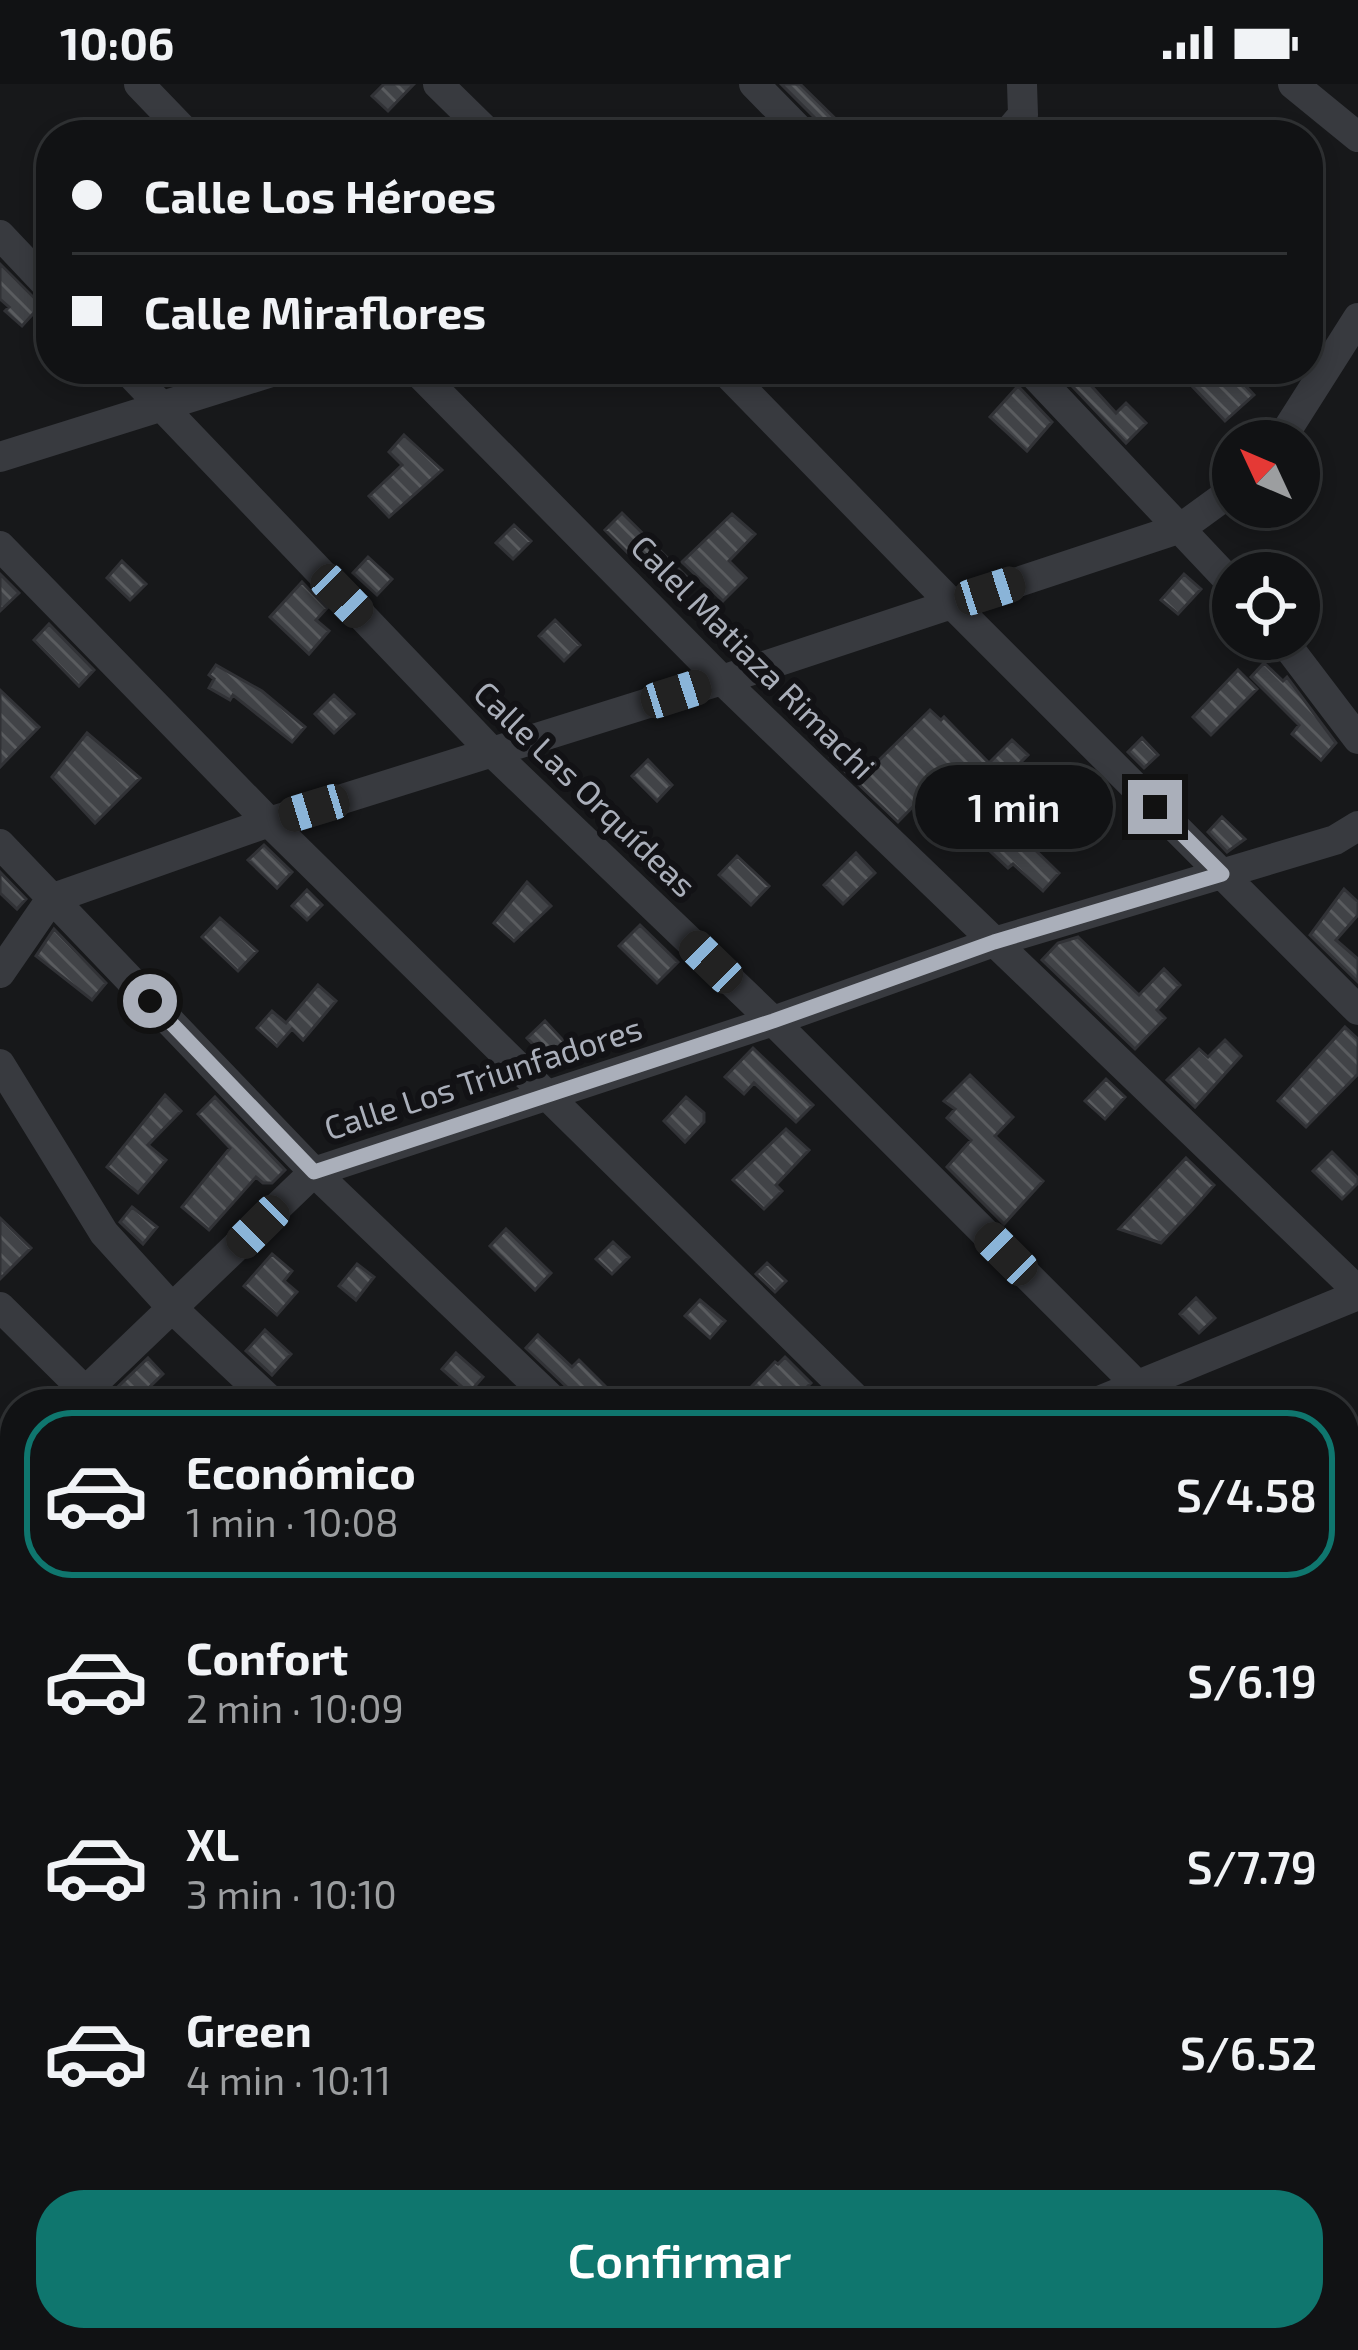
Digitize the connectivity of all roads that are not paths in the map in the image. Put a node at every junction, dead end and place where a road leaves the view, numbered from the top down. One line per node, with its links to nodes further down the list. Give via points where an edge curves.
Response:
1 (139, 84): 6 (street)
2 (438, 84): 7 (street)
3 (754, 84): 8 (street)
4 (1022, 84): 9 (street)
5 (1293, 84): 10 (street)
6 (174, 120)
7 (475, 120)
8 (789, 120)
9 (1019, 120)
10 (1358, 137)
11 (0, 235): 12 (street)
12 (36, 273)
13 (1358, 318): 14 (street)
14 (1323, 374)
15 (140, 384): 21 (street, Calle Las Orquídeas)
16 (232, 384): 21 (street)
17 (430, 384): 30 (street, Calel Matiaza Rimachi)
18 (738, 384): 28 (street)
19 (1043, 384): 25 (street)
20 (1317, 384): 22 (street)
21 (161, 406): 23 (street); 32 (street, Calle Las Orquídeas)
22 (1294, 420)
23 (0, 457)
24 (1212, 505): 25 (street)
25 (1181, 528): 27 (street); 28 (street)
26 (0, 546): 33 (street)
27 (1212, 562)
28 (952, 604): 30 (street); 36 (street)
29 (1298, 660): 31 (street)
30 (722, 680): 32 (street); 38 (street, Calel Matiaza Rimachi)
31 (1358, 739)
32 (494, 753): 33 (street); 41 (street, Calle Las Orquídeas)
33 (269, 822): 37 (street); 43 (street)
34 (1358, 826): 36 (street, Calle Los Triunfadores)
35 (0, 844): 37 (street)
36 (1222, 874): 38 (street, Calle Los Triunfadores); 40 (street)
37 (51, 899): 39 (street); 44 (street)
38 (994, 942): 41 (street, Calle Los Triunfadores); 45 (street, Calel Matiaza Rimachi)
39 (0, 973)
40 (1358, 1010)
41 (773, 1021): 43 (street, Calle Los Triunfadores); 53 (street, Calle Las Orquídeas)
42 (0, 1064): 47 (street, via 104,1233)
43 (546, 1093): 44 (street, Calle Los Triunfadores); 52 (street)
44 (314, 1172): 47 (street); 51 (street)
45 (1358, 1293): 54 (street)
46 (0, 1307): 48 (street)
47 (174, 1310): 49 (street); 50 (street)
48 (71, 1389)
49 (87, 1389)
50 (258, 1389)
51 (541, 1389)
52 (846, 1389)
53 (1141, 1389)
54 (1162, 1389)

